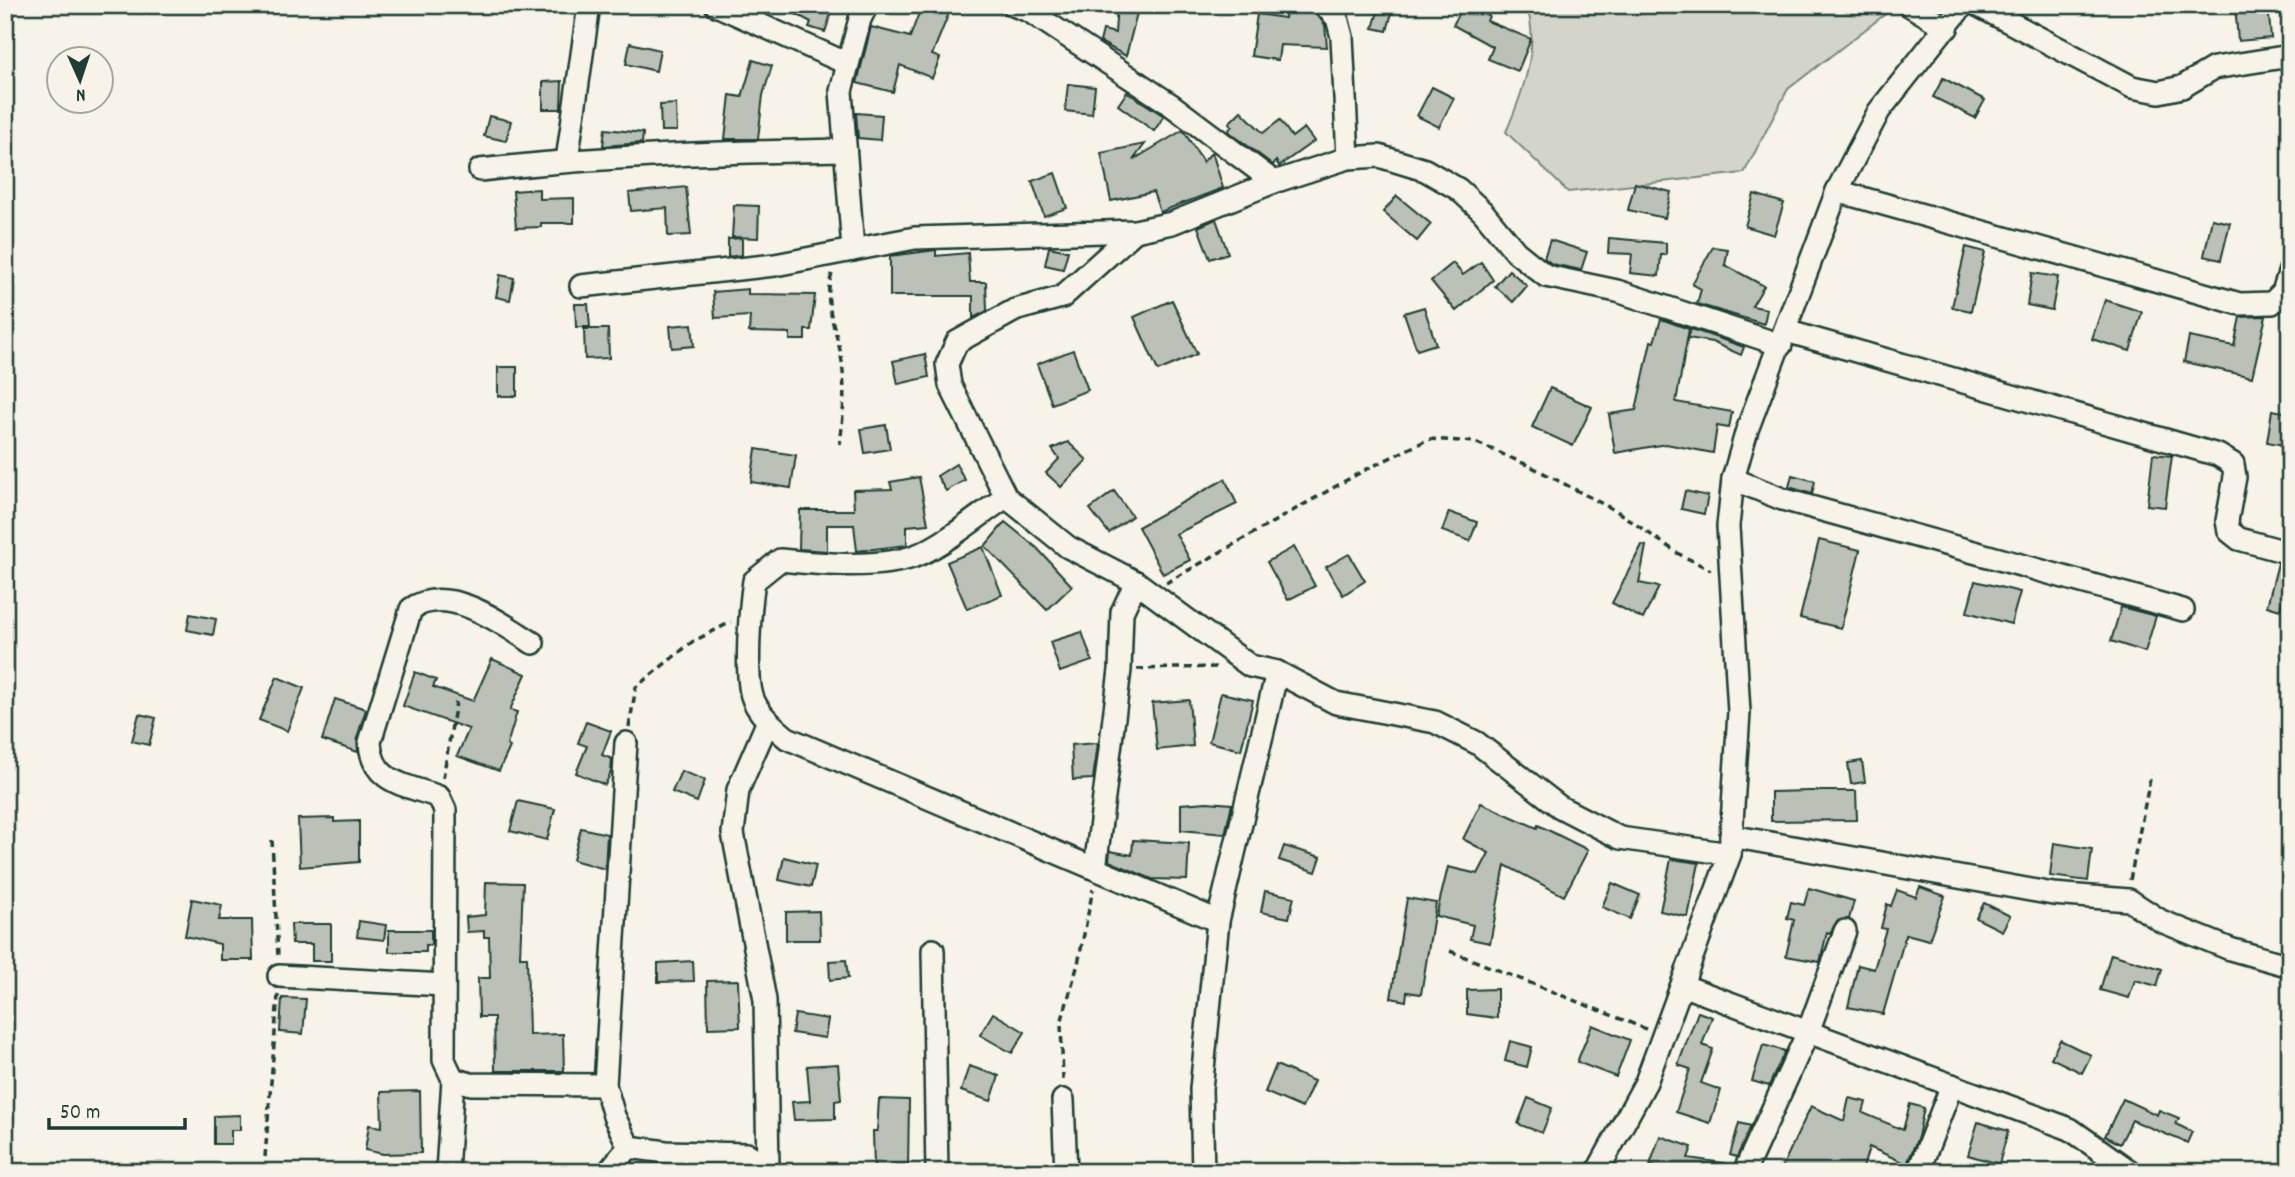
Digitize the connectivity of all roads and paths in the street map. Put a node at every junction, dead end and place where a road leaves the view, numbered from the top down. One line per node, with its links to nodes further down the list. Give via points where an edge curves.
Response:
1 (589, 5): 14 (street)
2 (716, 5): 11 (street)
3 (867, 5): 11 (street)
4 (1013, 5): 16 (street, via 1030,11 1170,104)
5 (1324, 5): 13 (street, via 1336,18 1342,37)
6 (1909, 5): 9 (street)
7 (1963, 5): 9 (street)
8 (1977, 5): 10 (street, via 2132,87 2159,92 2182,87 2214,68)
9 (1947, 28): 17 (street, via 1879,111)
10 (2290, 56)
11 (848, 64): 12 (street, via 841,91)
12 (844, 150): 14 (street); 19 (street)
13 (1348, 158): 16 (street); 22 (street, via 1379,156 1424,170 1458,189 1516,252 1546,276)
14 (567, 160): 15 (street)
15 (480, 170)
16 (1274, 182): 18 (street, via 1172,223)
17 (1837, 191): 20 (street, via 2240,304 2272,303 2283,292); 22 (street)
18 (1135, 231): 19 (street, via 915,238); 25 (street, via 1062,297 1014,310 957,342 947,364 950,385)
19 (846, 251): 21 (street, via 775,265); 23 (path, via 829,285 830,318 840,350 844,418)
20 (2290, 270)
21 (581, 286)
22 (1783, 338): 24 (street); 26 (street, via 2218,455 2233,464 2235,477 2229,531 2239,539)
23 (840, 444)
24 (1733, 479): 27 (street, via 1728,526); 29 (street, via 1782,499)
25 (1006, 497): 28 (street, via 1068,547); 30 (street, via 919,555 871,564 780,560 754,581)
26 (2290, 553)
27 (1732, 581): 28 (path, via 1532,467 1475,442 1429,439); 41 (street, via 1739,712)
28 (1145, 588): 32 (street); 33 (street, via 1122,612)
29 (2183, 610)
30 (749, 612): 36 (street, via 752,696); 37 (path, via 692,642 636,687)
31 (533, 643): 39 (street, via 475,607 439,601 420,602 411,608 370,742 371,761 379,774)
32 (1250, 666): 33 (path); 34 (street)
33 (1120, 670): 42 (street)
34 (1277, 672): 41 (street, via 1335,703 1435,722 1477,743 1560,807 1620,838); 44 (street)
35 (456, 702): 39 (path)
36 (768, 721): 42 (street, via 788,738); 60 (street, via 738,790 733,833 765,1000)
37 (626, 743): 55 (street)
38 (2151, 774): 43 (path, via 2131,867)
39 (439, 797): 50 (street, via 444,810)
40 (272, 840): 49 (path)
41 (1730, 845): 43 (street, via 2053,894); 51 (street)
42 (1095, 869): 44 (street); 57 (path, via 1078,964 1061,1023)
43 (2129, 900): 48 (street, via 2161,921 2230,949)
44 (1218, 921): 65 (street, via 1201,1089)
45 (1844, 931): 52 (street)
46 (933, 950): 63 (street)
47 (1450, 951): 53 (path)
48 (2290, 966)
49 (279, 976): 50 (street); 59 (path)
50 (444, 985): 54 (street, via 444,1060)
51 (1684, 986): 52 (street); 53 (street)
52 (1808, 1032): 56 (street); 67 (street)
53 (1664, 1036): 66 (street, via 1646,1082)
54 (453, 1079): 55 (street, via 471,1084); 61 (street)
55 (605, 1085): 58 (street)
56 (1952, 1085): 68 (street); 69 (street, via 2070,1129)
57 (1063, 1100): 64 (street)
58 (629, 1147): 60 (street, via 666,1153 747,1154); 62 (street)
59 (265, 1157)
60 (769, 1170)
61 (447, 1172)
62 (608, 1172)
63 (937, 1172)
64 (1066, 1172)
65 (1203, 1172)
66 (1597, 1172)
67 (1744, 1172)
68 (1918, 1172)
69 (2131, 1172)

